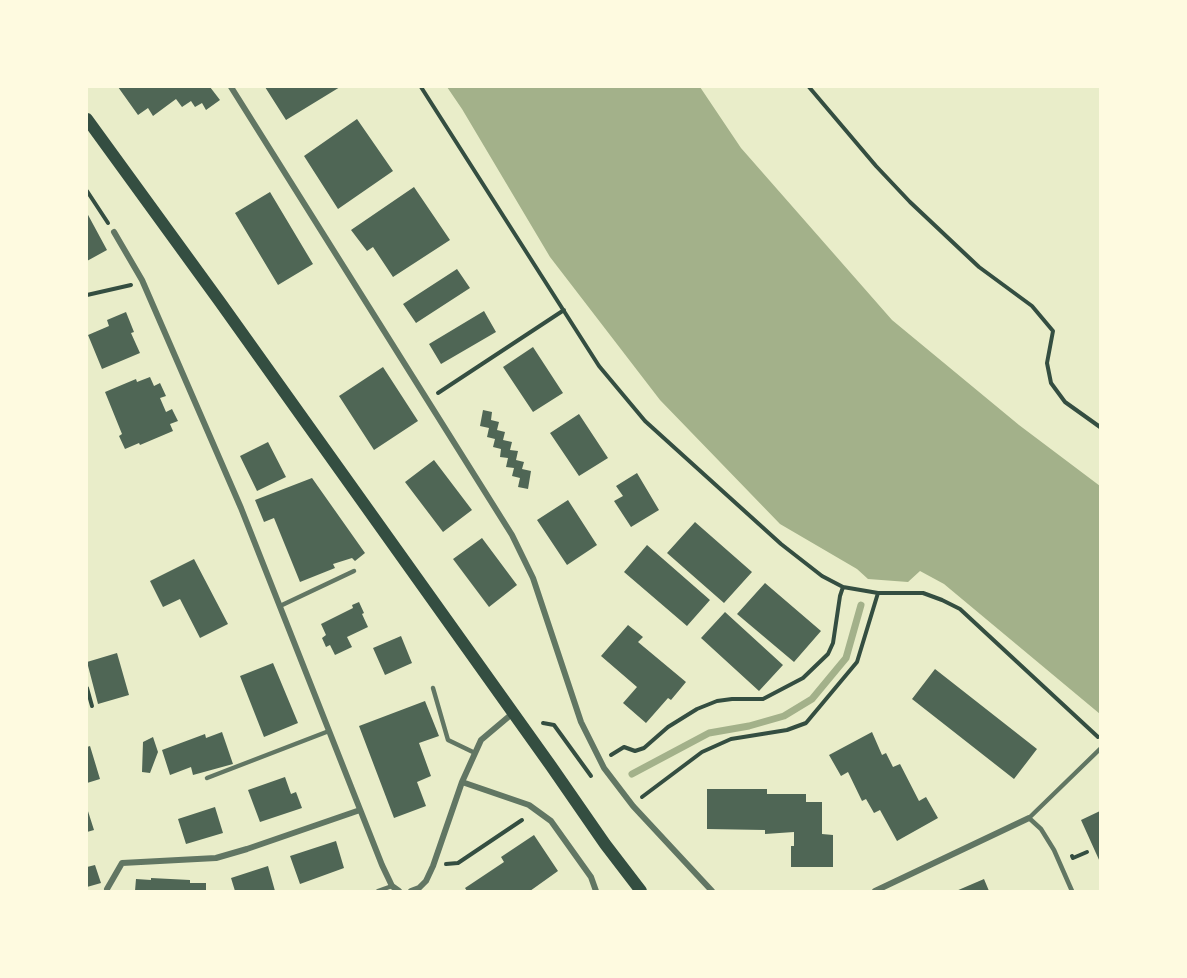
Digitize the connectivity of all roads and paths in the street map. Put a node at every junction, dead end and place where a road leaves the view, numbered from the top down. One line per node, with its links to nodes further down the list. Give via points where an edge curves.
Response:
1 (231, 87): 10 (street)
2 (421, 87): 9 (path)
3 (809, 87): 11 (path, via 910,202 979,267 1032,306 1053,331 1047,363 1051,383 1065,402)
4 (87, 119): 19 (main road)
5 (87, 191): 6 (path)
6 (114, 232): 7 (street)
7 (142, 279): 8 (path); 15 (street)
8 (87, 295)
9 (564, 310): 10 (path); 13 (path, via 599,366 645,421 782,543 822,576)
10 (427, 399): 42 (street, via 523,557 581,722 604,768 633,806)
11 (1100, 427)
12 (354, 571): 15 (lane)
13 (843, 587): 14 (path); 25 (path, via 830,649 803,678 764,699 717,701 697,709 644,748 635,751 624,747)
14 (878, 593): 22 (path, via 923,593 960,609); 29 (path, via 857,662 806,723 731,739 702,752)
15 (280, 606): 21 (street)
16 (87, 688): 18 (path)
17 (434, 688): 24 (lane, via 448,740)
18 (92, 706)
19 (513, 713): 24 (street, via 482,740); 41 (main road)
20 (543, 723): 26 (path, via 554,724)
21 (330, 730): 27 (lane); 30 (street)
22 (1100, 739)
23 (1100, 749): 31 (lane)
24 (475, 753): 28 (street)
25 (610, 756)
26 (590, 777)
27 (207, 778)
28 (462, 782): 39 (street, via 426,881); 40 (street, via 529,805 551,821 591,877)
29 (640, 799)
30 (360, 810): 34 (street); 35 (street, via 216,858 122,863)
31 (1029, 818): 43 (street); 44 (lane, via 1054,850)
32 (522, 820): 33 (path)
33 (458, 863)
34 (392, 886): 37 (lane); 38 (street)
35 (107, 888): 36 (lane)
36 (100, 891)
37 (378, 891)
38 (399, 891)
39 (411, 891)
40 (596, 891)
41 (641, 891)
42 (712, 891)
43 (875, 891)
44 (1072, 891)

